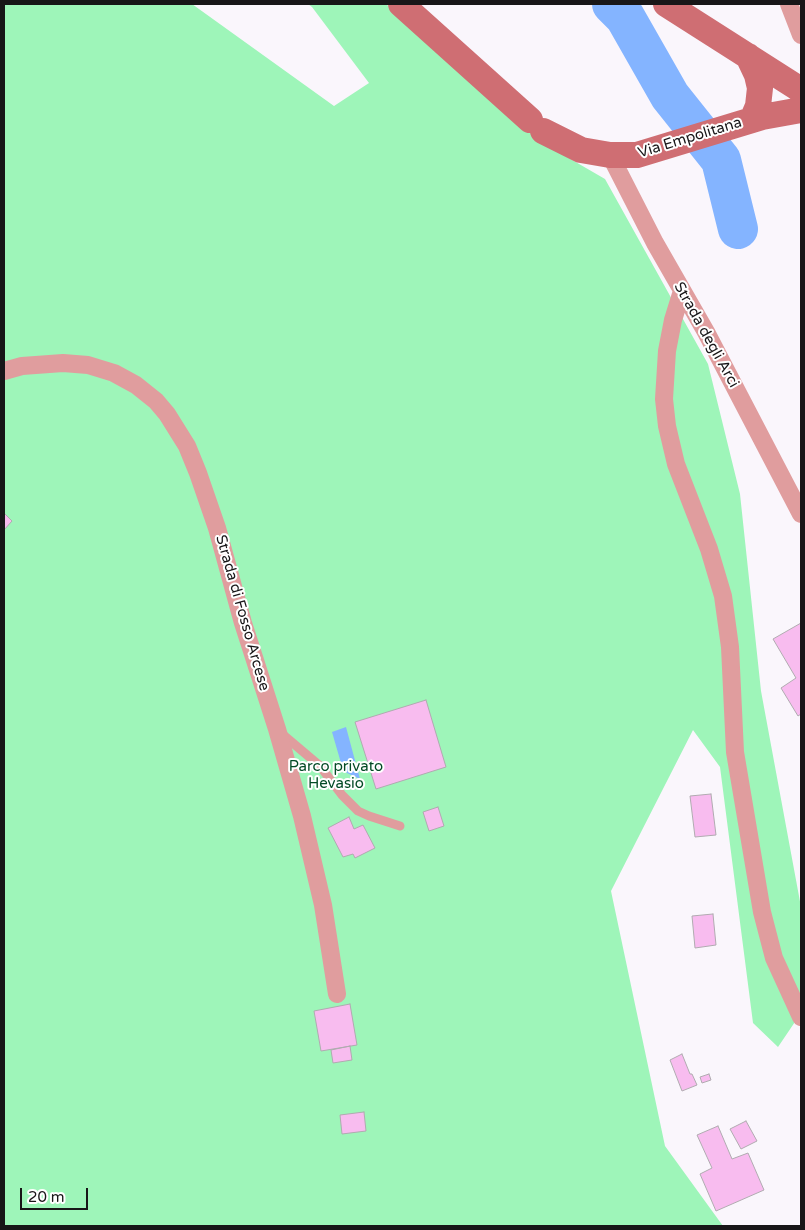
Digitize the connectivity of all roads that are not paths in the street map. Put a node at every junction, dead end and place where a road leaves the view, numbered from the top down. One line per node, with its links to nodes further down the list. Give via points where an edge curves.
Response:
1 (402, 4): 9 (main road, Via Empolitana, via 536,125 581,150)
2 (666, 4): 5 (main road)
3 (789, 4): 4 (street)
4 (801, 35)
5 (748, 56): 6 (main road); 8 (main road, Via Empolitana, via 760,88)
6 (801, 90)
7 (801, 110): 8 (main road, Via Empolitana)
8 (752, 120): 9 (main road, Via Empolitana, via 637,155)
9 (610, 155): 10 (street, Strada degli Arci)
10 (682, 291): 12 (street, Strada degli Arci); 16 (street, via 666,351 666,426 676,464 709,549 723,596 730,647 735,752 762,912 774,958)
11 (4, 371): 13 (street, Strada di Fosso Arcese, via 49,364 88,365 136,384 164,410 184,441 198,473)
12 (801, 514)
13 (277, 729): 14 (lane, via 320,766 358,811); 15 (street, Strada di Fosso Arcese, via 319,884)
14 (400, 826)
15 (337, 994)
16 (801, 1017)

